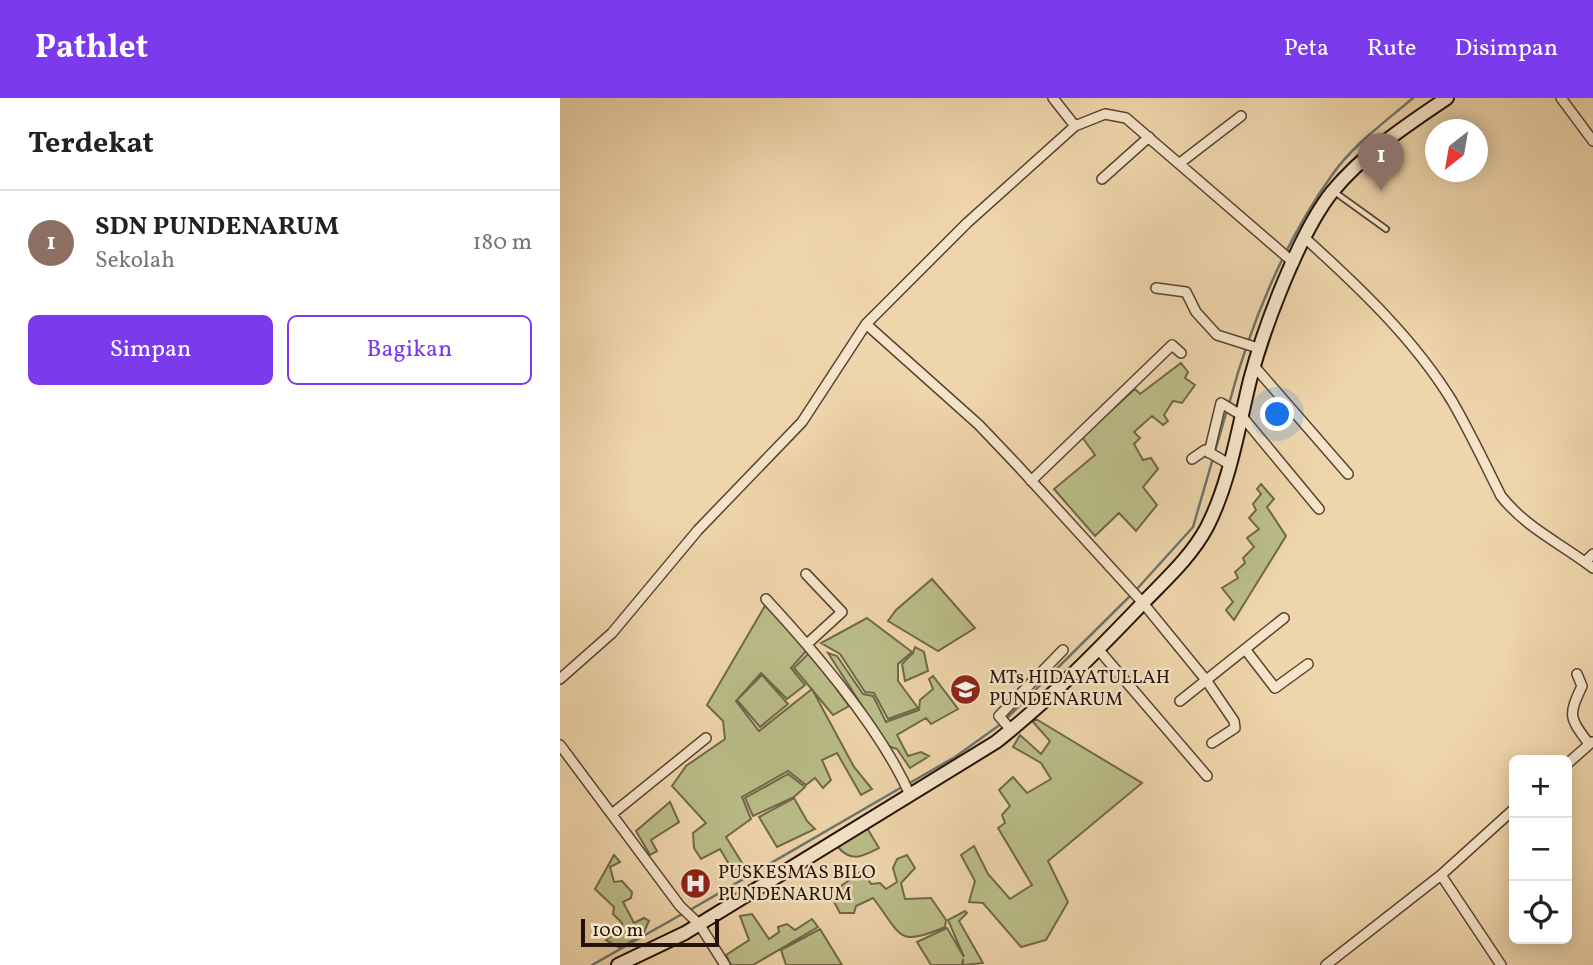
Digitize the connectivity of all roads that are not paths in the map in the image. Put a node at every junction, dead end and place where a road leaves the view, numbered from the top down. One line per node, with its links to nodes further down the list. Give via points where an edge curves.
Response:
1 (1053, 98): 5 (street)
2 (1447, 98): 10 (main road, via 1375,152)
3 (1561, 98): 7 (street)
4 (1241, 116): 8 (street)
5 (1075, 126): 6 (street, via 1111,114 1126,118); 15 (street, via 967,223)
6 (1149, 137): 8 (street); 9 (street)
7 (1593, 141)
8 (1180, 163): 13 (street)
9 (1102, 178)
10 (1333, 191): 11 (lane); 12 (main road)
11 (1386, 229)
12 (1306, 239): 13 (main road); 26 (street, via 1386,316 1423,361 1451,401 1511,509)
13 (1291, 261): 16 (main road)
14 (1156, 288): 16 (street, via 1186,292 1196,312 1217,335)
15 (866, 324): 23 (street, via 979,425); 37 (street, via 802,422 698,530 612,633)
16 (1256, 347): 18 (main road)
17 (1181, 353): 23 (street, via 1172,345)
18 (1254, 366): 19 (main road); 22 (street)
19 (1233, 410): 20 (main road); 20 (street, via 1221,403); 24 (street)
20 (1217, 457): 21 (street, via 1205,450); 29 (main road, via 1223,488 1206,529 1175,570)
21 (1192, 459)
22 (1348, 474)
23 (1031, 481): 29 (street)
24 (1318, 509)
25 (1593, 554): 26 (street)
26 (1589, 565)
27 (806, 574): 31 (street, via 842,612)
28 (766, 599): 31 (street)
29 (1141, 601): 32 (main road); 38 (street)
30 (1284, 618): 33 (street)
31 (807, 644): 49 (street)
32 (1098, 649): 42 (main road); 48 (street)
33 (1245, 649): 35 (street, via 1275,688); 38 (street)
34 (1063, 650): 42 (street, via 999,716)
35 (1308, 664)
36 (1577, 674): 40 (street)
37 (560, 679)
38 (1206, 680): 41 (street); 44 (street, via 1236,726)
39 (1593, 682): 40 (street)
40 (1581, 688): 45 (street, via 1571,716)
41 (1180, 701)
42 (1007, 725): 49 (main road, via 960,767)
43 (706, 738): 50 (street)
44 (1212, 743)
45 (1591, 743): 47 (street)
46 (560, 745): 50 (street)
47 (1572, 760)
48 (1207, 776)
49 (908, 792): 53 (main road)
50 (612, 814): 53 (street, via 680,906)
51 (1509, 814): 52 (street)
52 (1441, 875): 56 (street); 57 (street)
53 (696, 920): 54 (main road); 55 (street)
54 (618, 965)
55 (724, 965)
56 (1326, 965)
57 (1501, 965)

